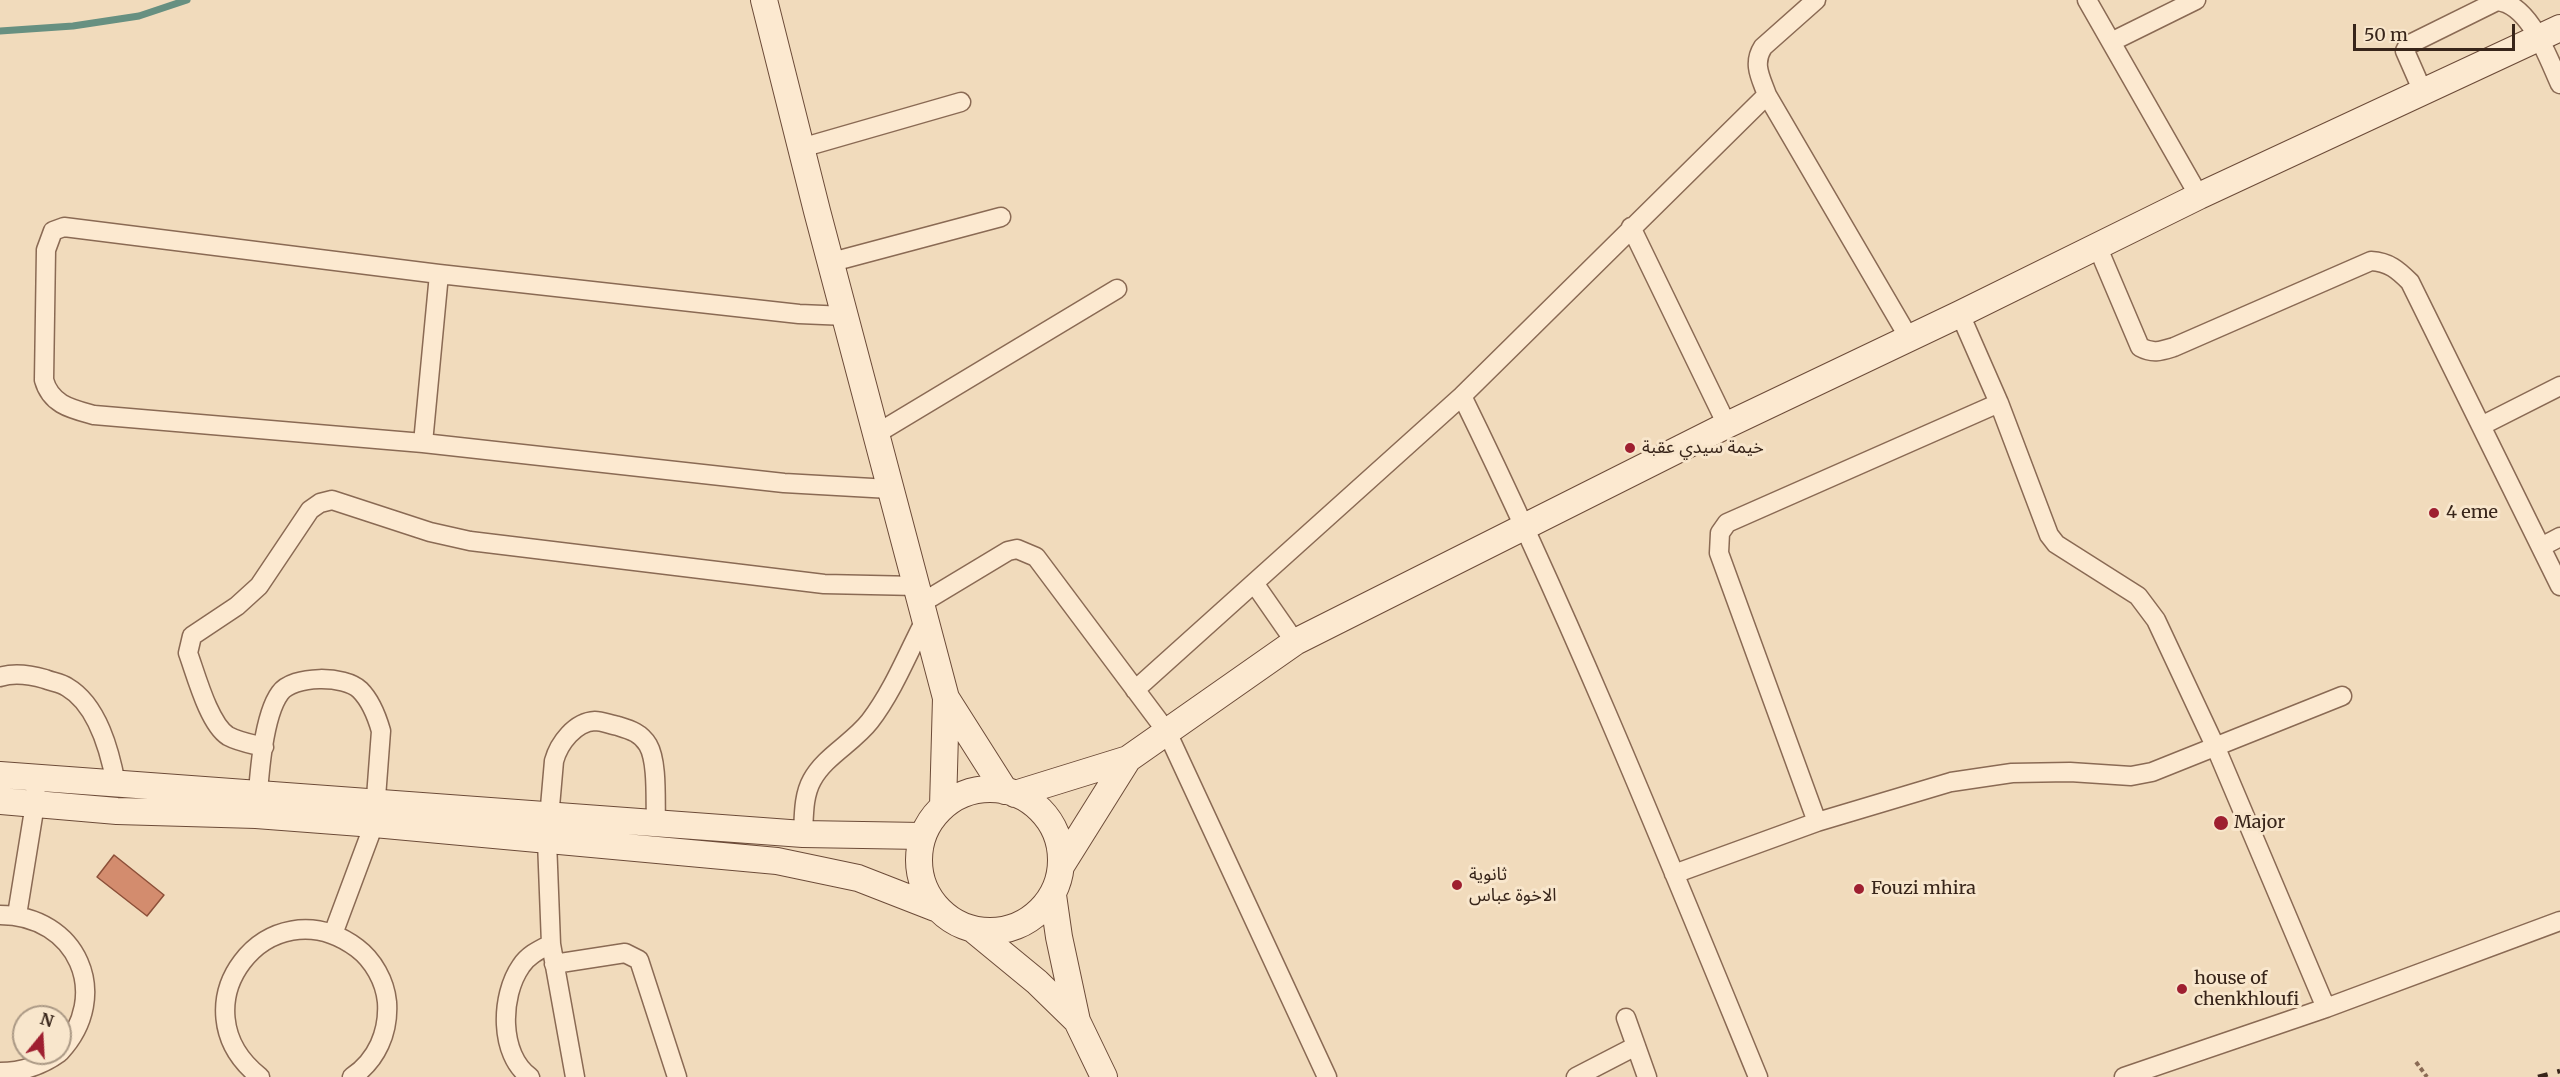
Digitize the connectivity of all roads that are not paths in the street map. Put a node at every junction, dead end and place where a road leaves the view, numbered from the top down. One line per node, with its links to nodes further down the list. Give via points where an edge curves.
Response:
1 (765, 0): 11 (main road)
2 (1816, 0): 9 (street, via 1759,54 1757,69)
3 (2087, 0): 6 (street)
4 (2196, 0): 6 (street)
5 (2549, 33): 7 (street); 8 (main road); 8 (street, via 2508,2 2498,2 2411,41 2405,51)
6 (2111, 42): 12 (street)
7 (2560, 84)
8 (2423, 92): 12 (main road)
9 (1767, 95): 14 (street); 21 (street)
10 (961, 102): 11 (street)
11 (801, 148): 16 (main road)
12 (2199, 196): 15 (main road)
13 (1002, 217): 16 (street)
14 (1631, 227): 23 (street); 25 (street)
15 (2098, 248): 19 (main road); 26 (street, via 2140,347 2148,352 2157,352 2371,261 2388,264 2410,282)
16 (832, 262): 20 (main road)
17 (439, 274): 20 (street); 28 (street); 28 (street, via 64,227 53,231 46,250 44,380 60,403 94,415)
18 (1116, 289): 27 (street)
19 (1960, 314): 21 (main road); 24 (street)
20 (847, 316): 27 (main road)
21 (1909, 338): 25 (main road)
22 (2560, 386): 26 (street)
23 (1462, 396): 30 (street); 33 (street)
24 (1999, 402): 43 (street, via 2049,535 2056,544 2138,596 2156,620); 55 (street, via 1727,523 1720,533 1719,553)
25 (1726, 425): 30 (main road)
26 (2481, 426): 32 (street)
27 (876, 434): 29 (main road)
28 (423, 442): 29 (street, via 784,483)
29 (890, 489): 35 (main road)
30 (1525, 525): 36 (main road); 61 (street)
31 (2560, 537): 32 (street)
32 (2541, 547): 34 (street)
33 (1254, 583): 36 (street); 38 (street)
34 (2560, 586)
35 (921, 603): 38 (street, via 1008,551 1027,551 1036,557); 40 (main road); 42 (street, via 824,584 470,541 332,500 320,502 310,510 259,586 192,636 188,645 216,725 239,741); 57 (street, via 881,705 856,737 812,781 806,797)
36 (1295, 642): 41 (main road)
37 (0, 677): 47 (street, via 38,677 77,694 106,740)
38 (1135, 690): 41 (street)
39 (2342, 696): 43 (street)
40 (946, 698): 48 (main road); 52 (main road)
41 (1167, 732): 44 (main road); 83 (street)
42 (264, 747): 51 (street); 53 (street, via 274,702 280,691 293,682 306,679 349,683 359,689 381,731)
43 (2216, 748): 55 (street, via 2131,776 2012,773 1951,782); 70 (street)
44 (1128, 759): 48 (main road); 60 (main road)
45 (0, 775): 46 (main road)
46 (36, 778): 47 (main road); 50 (street)
47 (116, 784): 51 (main road)
48 (1010, 792): 52 (main road, via 983,789 962,794); 60 (main road, via 1031,802 1044,815 1060,848)
49 (0, 801): 50 (main road)
50 (35, 804): 51 (main road, via 117,811); 64 (street)
51 (257, 805): 53 (main road)
52 (943, 806): 58 (main road)
53 (375, 814): 54 (main road); 59 (main road); 67 (street)
54 (548, 816): 56 (main road); 56 (street, via 558,748 576,728 597,721 633,730 649,747); 59 (street)
55 (1817, 822): 61 (street)
56 (656, 823): 57 (main road)
57 (803, 834): 58 (main road)
58 (922, 836): 63 (main road, via 918,861 922,886)
59 (547, 841): 63 (main road, via 805,865 858,878); 68 (street)
60 (1061, 866): 62 (main road)
61 (1674, 874): 86 (street)
62 (1053, 895): 66 (main road, via 1033,918 1005,930); 72 (main road)
63 (935, 908): 66 (main road, via 953,922)
64 (9, 915): 73 (street, via 33,920 61,937 80,963 85,979 84,1012)
65 (2560, 921): 70 (street)
66 (975, 931): 72 (main road)
67 (333, 934): 77 (street, via 316,930 283,933 267,939 241,961 232,976 227,992 226,1025 239,1057); 78 (street, via 362,952 381,979 386,996 386,1029 380,1046)
68 (550, 944): 69 (street); 79 (street, via 521,965 505,1015 506,1034 516,1062)
69 (554, 964): 80 (street); 81 (street, via 625,953 639,960)
70 (2326, 1008): 87 (street)
71 (1626, 1018): 74 (street)
72 (1077, 1021): 82 (main road)
73 (72, 1036)
74 (1636, 1046): 84 (street); 85 (street)
75 (40, 1065): 76 (street)
76 (0, 1072)
77 (260, 1077)
78 (352, 1077)
79 (530, 1077)
80 (575, 1077)
81 (677, 1077)
82 (1104, 1077)
83 (1327, 1077)
84 (1575, 1077)
85 (1647, 1077)
86 (1758, 1077)
87 (2124, 1077)

